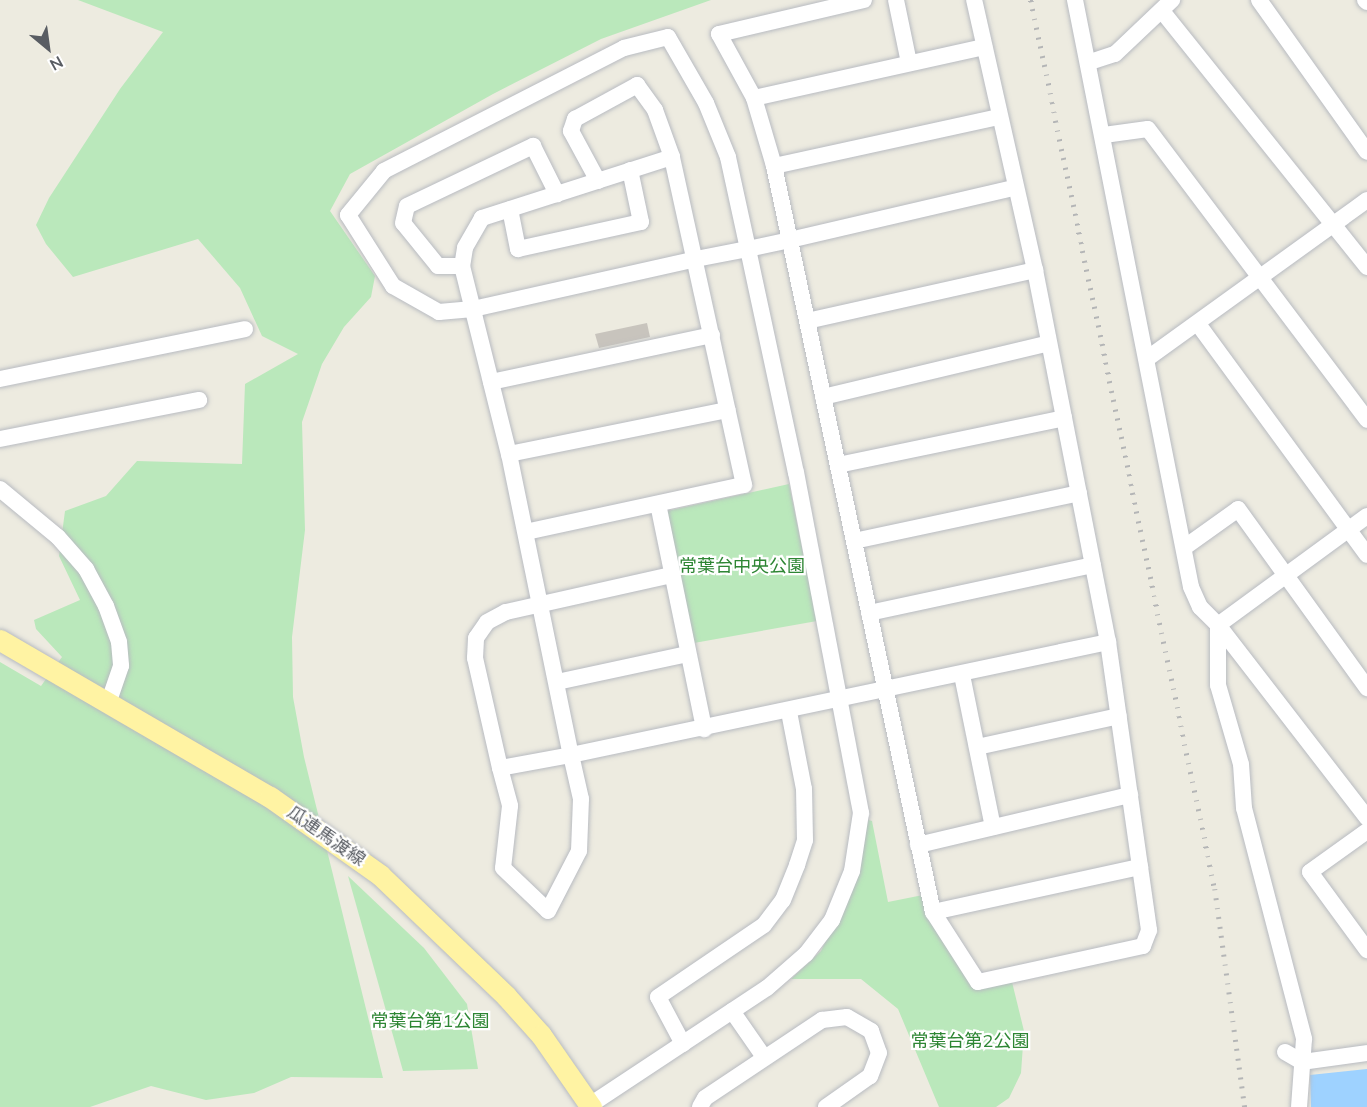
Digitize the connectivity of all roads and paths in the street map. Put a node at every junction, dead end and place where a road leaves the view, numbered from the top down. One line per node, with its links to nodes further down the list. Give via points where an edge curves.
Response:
1 (864, 0): 10 (street, via 719,34)
2 (896, 0): 9 (street)
3 (974, 0): 7 (street)
4 (1075, 0): 8 (street)
5 (1259, 0): 13 (street)
6 (1167, 5): 8 (street, via 1115,54); 22 (street)
7 (984, 47): 9 (street); 11 (street)
8 (1090, 62): 12 (street)
9 (909, 63): 10 (street)
10 (754, 98): 15 (street)
11 (999, 117): 15 (street); 18 (street)
12 (1104, 135): 29 (street, via 1148,129); 36 (street)
13 (1367, 152)
14 (672, 157): 16 (street); 17 (street, via 655,110 637,85 575,119 571,131); 25 (street)
15 (774, 166): 23 (street)
16 (630, 170): 17 (street); 21 (street, via 641,222 518,249)
17 (598, 181): 19 (street)
18 (1014, 188): 23 (street); 28 (street)
19 (556, 194): 21 (street); 26 (street, via 533,146 407,206 403,223 438,266)
20 (1367, 200): 22 (street)
21 (510, 209): 26 (street, via 482,218 473,228)
22 (1336, 224): 27 (street); 29 (street)
23 (790, 240): 24 (street); 31 (street)
24 (748, 249): 25 (street); 30 (street, via 728,157 706,103 668,37 624,48 384,171 348,215 393,286 439,312); 69 (street)
25 (696, 260): 30 (street); 34 (street)
26 (462, 266): 30 (street)
27 (1367, 267)
28 (1035, 270): 31 (street); 35 (street)
29 (1260, 276): 32 (street); 43 (street)
30 (473, 309): 38 (street)
31 (807, 321): 39 (street)
32 (1198, 324): 36 (street); 51 (street)
33 (245, 329): 37 (street)
34 (712, 335): 38 (street); 41 (street)
35 (1049, 343): 39 (street); 42 (street)
36 (1148, 358): 54 (street)
37 (0, 379)
38 (491, 382): 45 (street)
39 (823, 397): 46 (street)
40 (199, 400): 44 (street)
41 (728, 410): 45 (street); 49 (street, via 744,485)
42 (1064, 418): 46 (street); 48 (street)
43 (1367, 420)
44 (0, 439)
45 (510, 454): 52 (street)
46 (838, 465): 53 (street)
47 (0, 489): 70 (street, via 58,537 86,569 106,606 119,642 121,666)
48 (1079, 493): 53 (street); 56 (street)
49 (658, 504): 52 (street); 57 (street)
50 (1367, 516): 51 (street)
51 (1349, 530): 55 (street); 58 (street)
52 (526, 532): 59 (street)
53 (854, 541): 60 (street)
54 (1185, 547): 58 (street, via 1238,509); 61 (street, via 1191,587 1200,607)
55 (1367, 555)
56 (1093, 565): 60 (street); 63 (street)
57 (672, 576): 59 (street); 64 (street)
58 (1286, 579): 61 (street); 67 (street)
59 (541, 605): 66 (street); 76 (street, via 506,612 487,622 476,638 475,658)
60 (869, 613): 68 (street)
61 (1218, 625): 78 (street); 90 (street, via 1218,685 1241,764 1244,808 1304,1039)
62 (0, 640): 70 (main road, 瓜連馬渡線)
63 (1108, 642): 65 (street); 72 (street)
64 (688, 654): 66 (street); 73 (street)
65 (962, 675): 68 (street); 74 (street)
66 (557, 682): 75 (street)
67 (1367, 688)
68 (886, 692): 69 (street); 81 (street)
69 (840, 701): 71 (street); 85 (street, via 861,813 852,871 832,920 806,954)
70 (108, 703): 91 (main road, 瓜連馬渡線, via 270,797 380,875 506,996 541,1035)
71 (789, 712): 73 (street); 86 (street, via 805,798 805,840 798,865 783,900 764,925 658,997)
72 (1119, 716): 74 (street); 77 (street)
73 (704, 729): 75 (street)
74 (976, 747): 79 (street)
75 (571, 755): 76 (street); 76 (street, via 581,799 579,851 548,911 503,868 510,806)
76 (500, 768)
77 (1130, 795): 79 (street); 82 (street)
78 (1367, 818)
79 (993, 827): 81 (street)
80 (1367, 831): 84 (street, via 1310,872)
81 (918, 845): 83 (street)
82 (1140, 867): 83 (street); 83 (street, via 1149,930 1143,946 1011,975 978,982)
83 (933, 912)
84 (1367, 950)
85 (732, 1011): 86 (street); 89 (street)
86 (683, 1044): 91 (street)
87 (1285, 1052): 90 (street)
88 (1367, 1053): 90 (street)
89 (764, 1057): 92 (street); 93 (street, via 822,1020 847,1017 871,1031 879,1053 870,1076)
90 (1302, 1062): 94 (street)
91 (591, 1106)
92 (700, 1107)
93 (826, 1107)
94 (1299, 1107)

